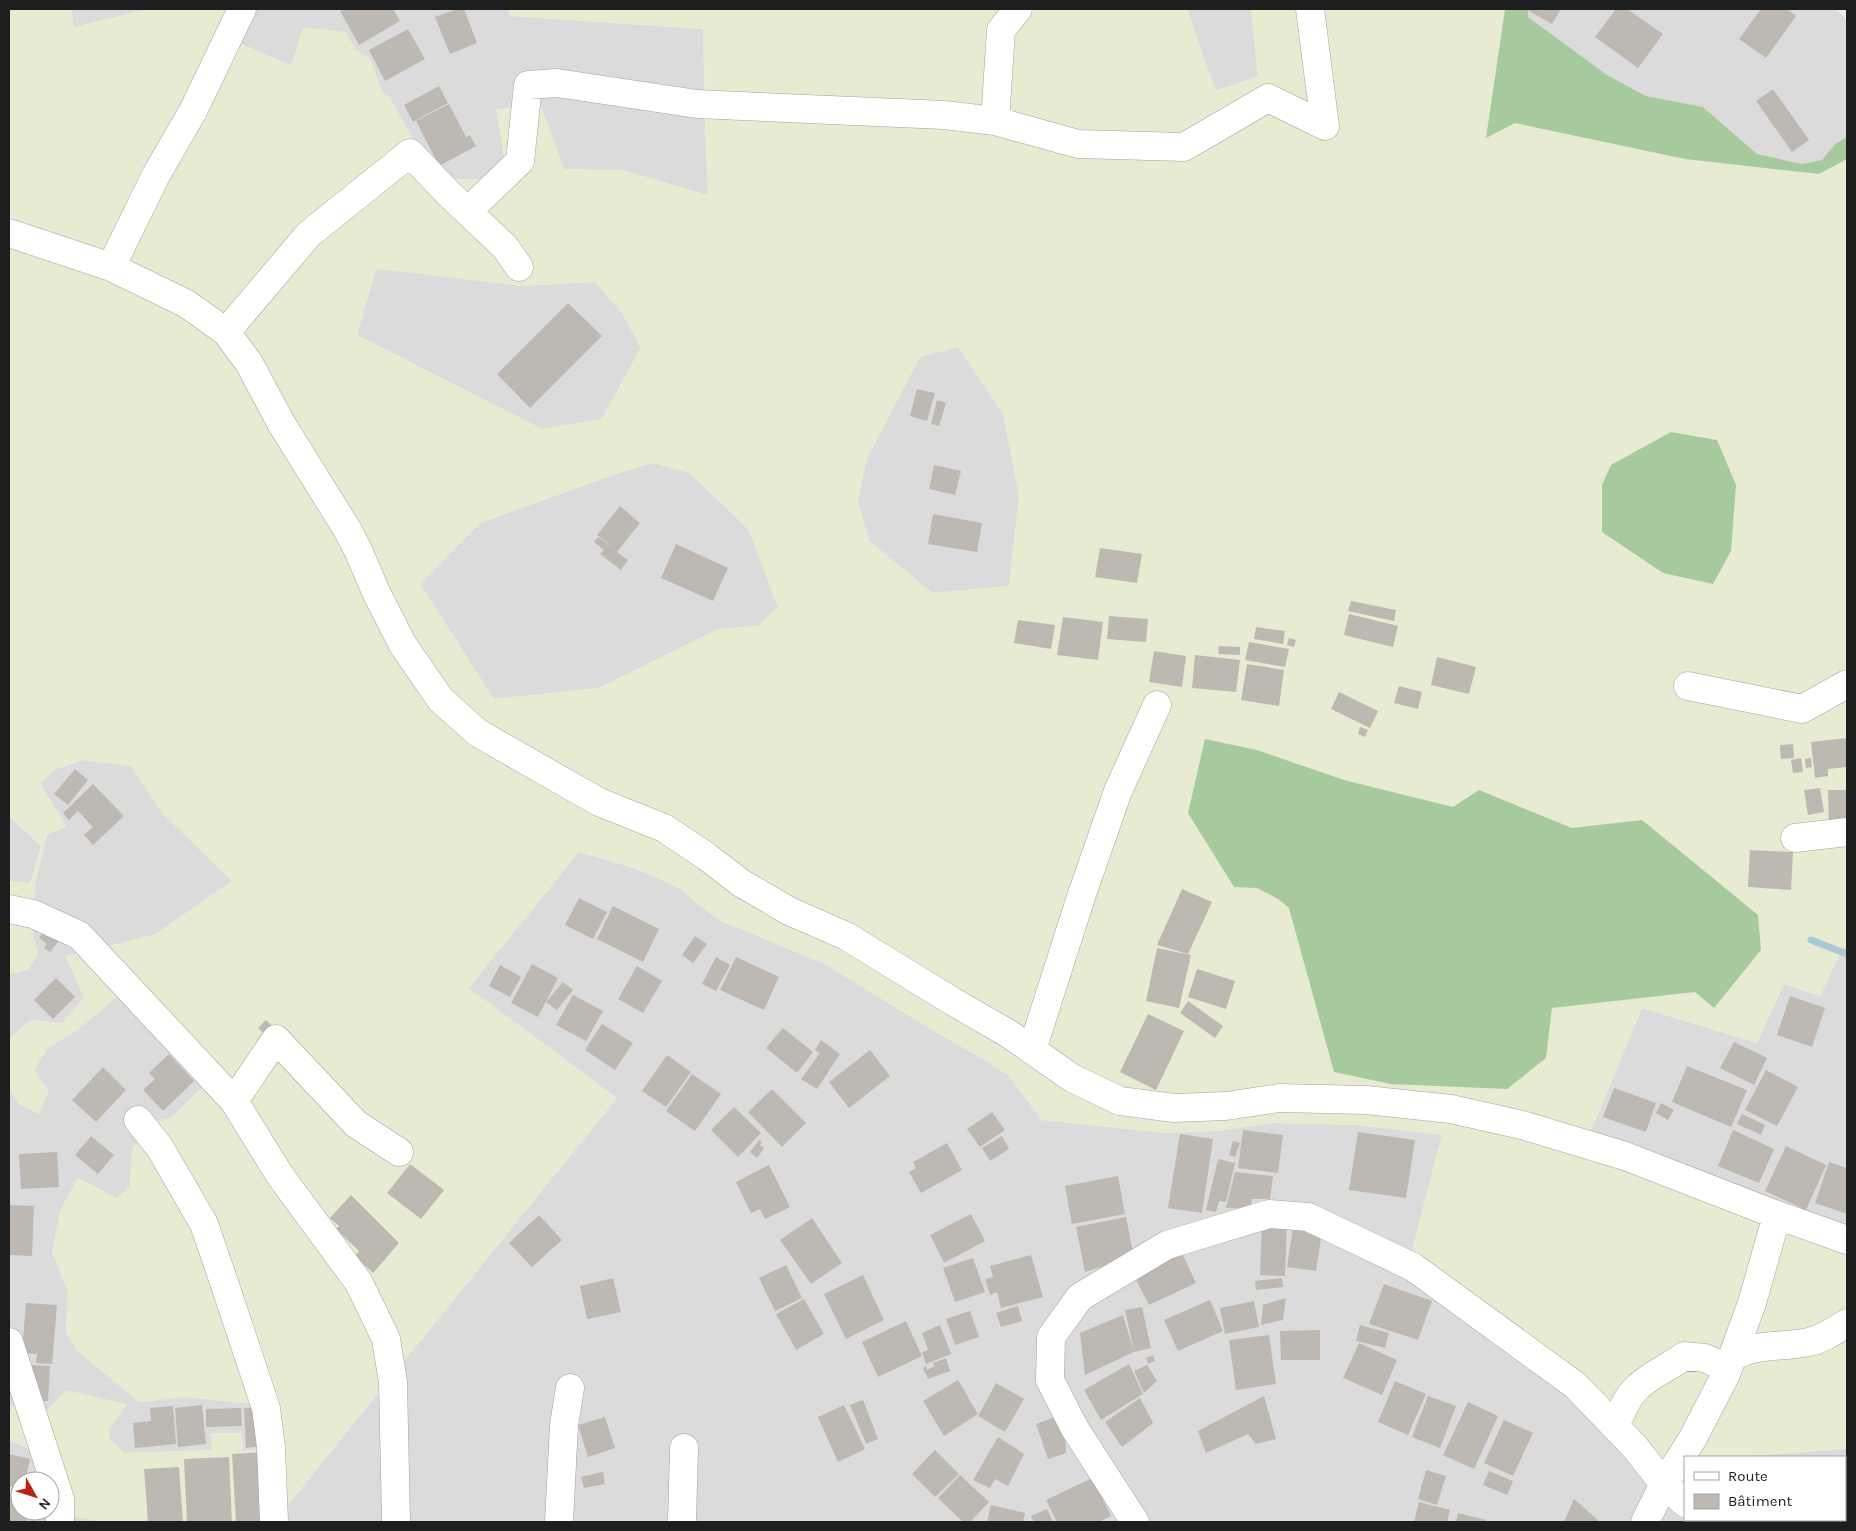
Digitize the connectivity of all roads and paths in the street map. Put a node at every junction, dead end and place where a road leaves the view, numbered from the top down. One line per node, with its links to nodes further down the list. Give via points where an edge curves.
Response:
1 (242, 9): 7 (street, via 193,112 156,175)
2 (1018, 9): 4 (street, via 1000,30)
3 (1310, 9): 4 (street, via 1325,126 1268,98 1184,147 1078,144)
4 (995, 120): 5 (street, via 697,104 557,82 528,85 520,160)
5 (468, 212): 8 (street, via 505,247); 9 (street, via 410,153 308,234)
6 (9, 233): 7 (street)
7 (111, 267): 9 (street, via 188,304)
8 (519, 267)
9 (226, 332): 16 (street, via 249,363 280,424 347,529 403,645 441,700 478,733 599,802 664,828 741,883 789,911 846,936)
10 (1847, 684): 11 (street, via 1802,709)
11 (1688, 686)
12 (1157, 705): 16 (street, via 1118,791)
13 (1847, 832): 14 (street)
14 (1795, 838)
15 (9, 909): 17 (street, via 33,914 79,934)
16 (1032, 1050): 20 (street, via 1072,1078 1120,1101 1174,1108 1226,1106 1279,1098 1366,1100 1460,1111 1522,1125 1625,1156)
17 (234, 1101): 19 (street, via 276,1039 356,1124); 32 (street, via 279,1174 359,1284 386,1339 393,1382)
18 (138, 1120): 31 (street, via 160,1148 204,1224 229,1297 266,1408)
19 (399, 1152)
20 (1777, 1215): 21 (street); 24 (street, via 1752,1303)
21 (1847, 1240)
22 (1847, 1323): 24 (street, via 1810,1342 1777,1345)
23 (9, 1342): 30 (street, via 60,1498)
24 (1732, 1356): 26 (street, via 1721,1366 1705,1358 1684,1356 1635,1389); 28 (street, via 1693,1438)
25 (570, 1388): 33 (street, via 564,1425)
26 (1615, 1426): 28 (street); 35 (street, via 1575,1385 1413,1267 1308,1217 1269,1214 1167,1245 1080,1297 1051,1337 1050,1380 1075,1428)
27 (684, 1448): 34 (street)
28 (1664, 1484): 29 (street); 36 (street)
29 (1684, 1502)
30 (60, 1522)
31 (274, 1522)
32 (396, 1522)
33 (559, 1522)
34 (682, 1522)
35 (1135, 1522)
36 (1645, 1522)

